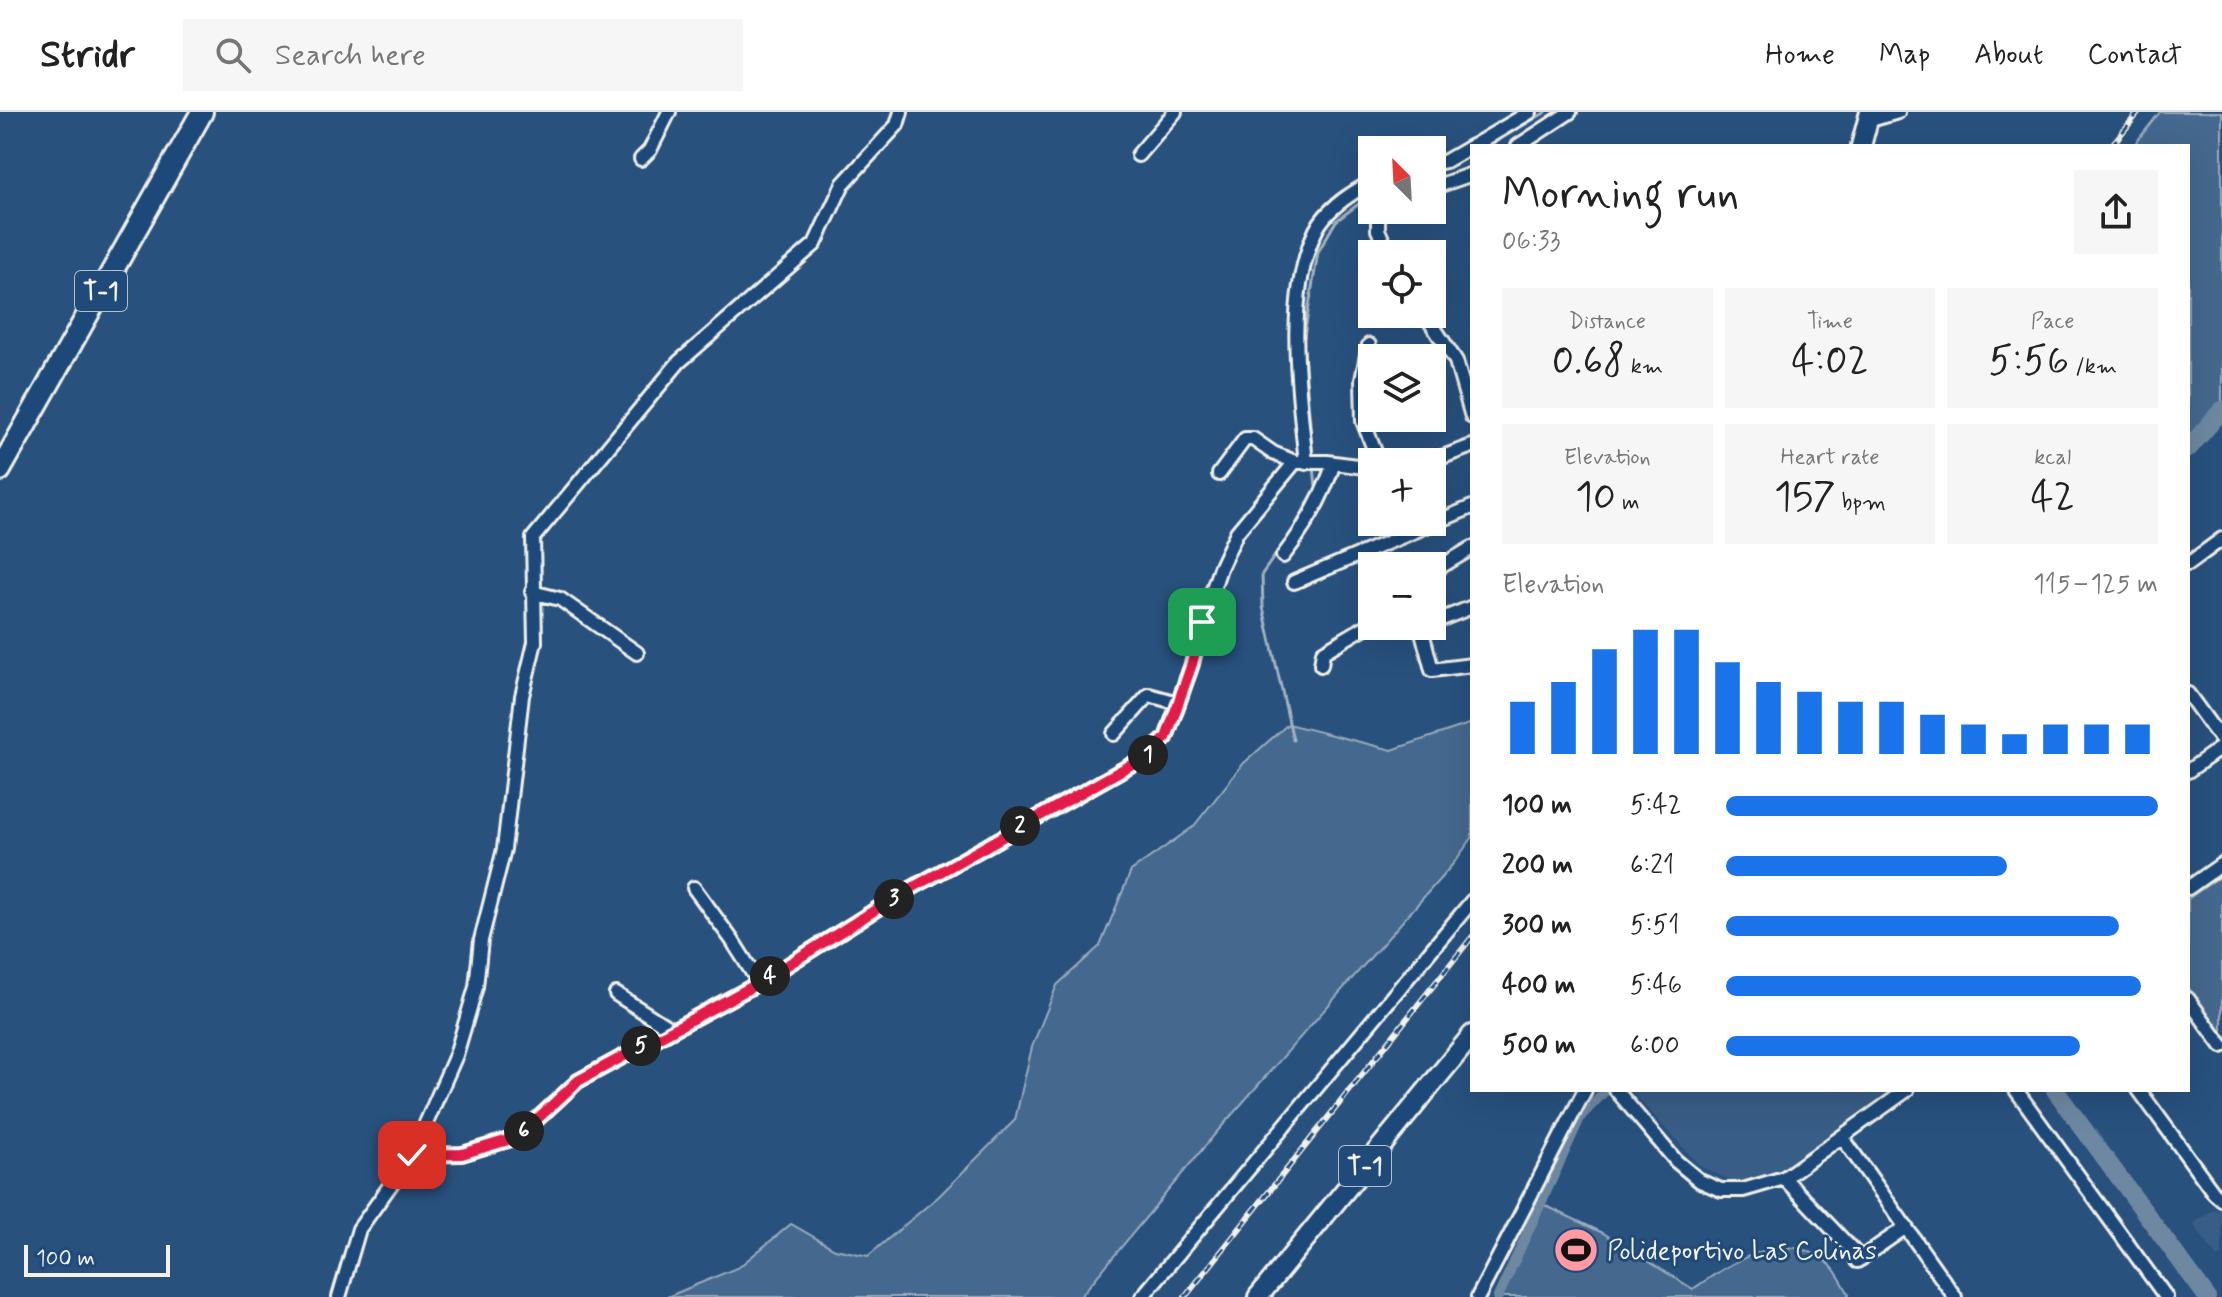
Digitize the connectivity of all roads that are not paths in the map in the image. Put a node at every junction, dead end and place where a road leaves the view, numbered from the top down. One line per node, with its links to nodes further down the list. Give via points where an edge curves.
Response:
1 (187, 112): 23 (highway, T-1)
2 (202, 112): 29 (highway, T-1)
3 (669, 112): 16 (street)
4 (901, 112): 38 (street, via 897,125 843,184 815,244 679,362 533,538)
5 (1175, 112): 15 (street)
6 (1530, 112): 10 (street)
7 (1570, 112): 11 (street)
8 (1898, 112): 9 (street)
9 (1866, 115): 12 (main road); 13 (main road)
10 (1475, 144)
11 (1521, 144)
12 (1856, 144)
13 (1861, 144)
14 (1470, 147): 17 (street)
15 (1138, 155)
16 (641, 159)
17 (1446, 161)
18 (1470, 175): 19 (street)
19 (1446, 183)
20 (1358, 189): 27 (street, via 1317,228 1303,272 1297,378)
21 (1434, 328): 22 (street, via 1456,361)
22 (1470, 410)
23 (0, 443)
24 (1470, 447): 25 (street)
25 (1446, 457)
26 (1330, 462): 27 (street); 28 (street); 34 (street, via 1322,499)
27 (1304, 463): 30 (street, via 1245,439); 47 (street, via 1237,532 1220,568)
28 (1358, 466)
29 (0, 470)
30 (1219, 474)
31 (1470, 508): 37 (street)
32 (2222, 539): 36 (street)
33 (1470, 549): 35 (street)
34 (1283, 556)
35 (1446, 563)
36 (2190, 563)
37 (1294, 582)
38 (532, 592): 43 (street, via 560,599); 67 (street, via 535,642 522,696 504,849 481,940 476,987 456,1055)
39 (1470, 608): 40 (street)
40 (1446, 617)
41 (1358, 631): 44 (street, via 1323,652)
42 (1424, 640): 45 (street, via 1432,670)
43 (637, 653)
44 (1321, 665)
45 (1470, 665)
46 (2190, 697): 49 (street)
47 (1178, 703): 48 (street, via 1149,695); 55 (street, via 1166,738 1145,757 896,897)
48 (1114, 734)
49 (2222, 744): 50 (street)
50 (2190, 769)
51 (2222, 864): 52 (street)
52 (2190, 887)
53 (694, 888): 55 (street)
54 (1470, 903): 72 (street)
55 (759, 983): 58 (street)
56 (616, 994): 58 (street)
57 (2190, 1002): 60 (street)
58 (672, 1030): 67 (street, via 578,1081 518,1137 462,1154)
59 (1470, 1037): 73 (main road, T-1)
60 (2222, 1046)
61 (1584, 1092): 74 (street)
62 (1618, 1092): 68 (street, via 1676,1161 1700,1181 1721,1190 1743,1190)
63 (1904, 1092): 66 (street)
64 (2017, 1092): 76 (street)
65 (2140, 1092): 69 (street)
66 (1842, 1137): 68 (street); 70 (street)
67 (412, 1155): 71 (street, via 359,1229)
68 (1784, 1178): 70 (street, via 1859,1260)
69 (2222, 1200)
70 (1906, 1227): 75 (street)
71 (339, 1297)
72 (1142, 1297)
73 (1258, 1297)
74 (1478, 1297)
75 (1955, 1297)
76 (2166, 1297)

